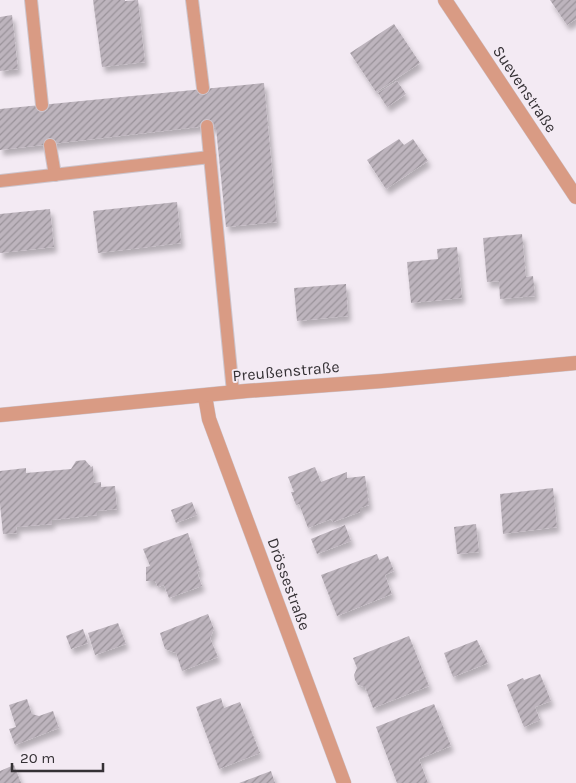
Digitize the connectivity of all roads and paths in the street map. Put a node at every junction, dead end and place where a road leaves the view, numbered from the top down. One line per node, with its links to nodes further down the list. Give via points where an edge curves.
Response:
1 (31, 0): 5 (lane)
2 (192, 0): 4 (lane)
3 (445, 0): 11 (street, Suevenstraße)
4 (203, 88)
5 (42, 105)
6 (207, 126): 8 (lane)
7 (50, 145): 9 (lane)
8 (210, 157): 9 (lane); 13 (lane)
9 (55, 174): 10 (lane)
10 (0, 181)
11 (576, 196)
12 (576, 363): 13 (street, Preußenstraße)
13 (233, 392): 14 (street, Preußenstraße)
14 (205, 396): 15 (street, Preußenstraße); 16 (street, Drössestraße, via 209,419)
15 (0, 415)
16 (344, 783)

